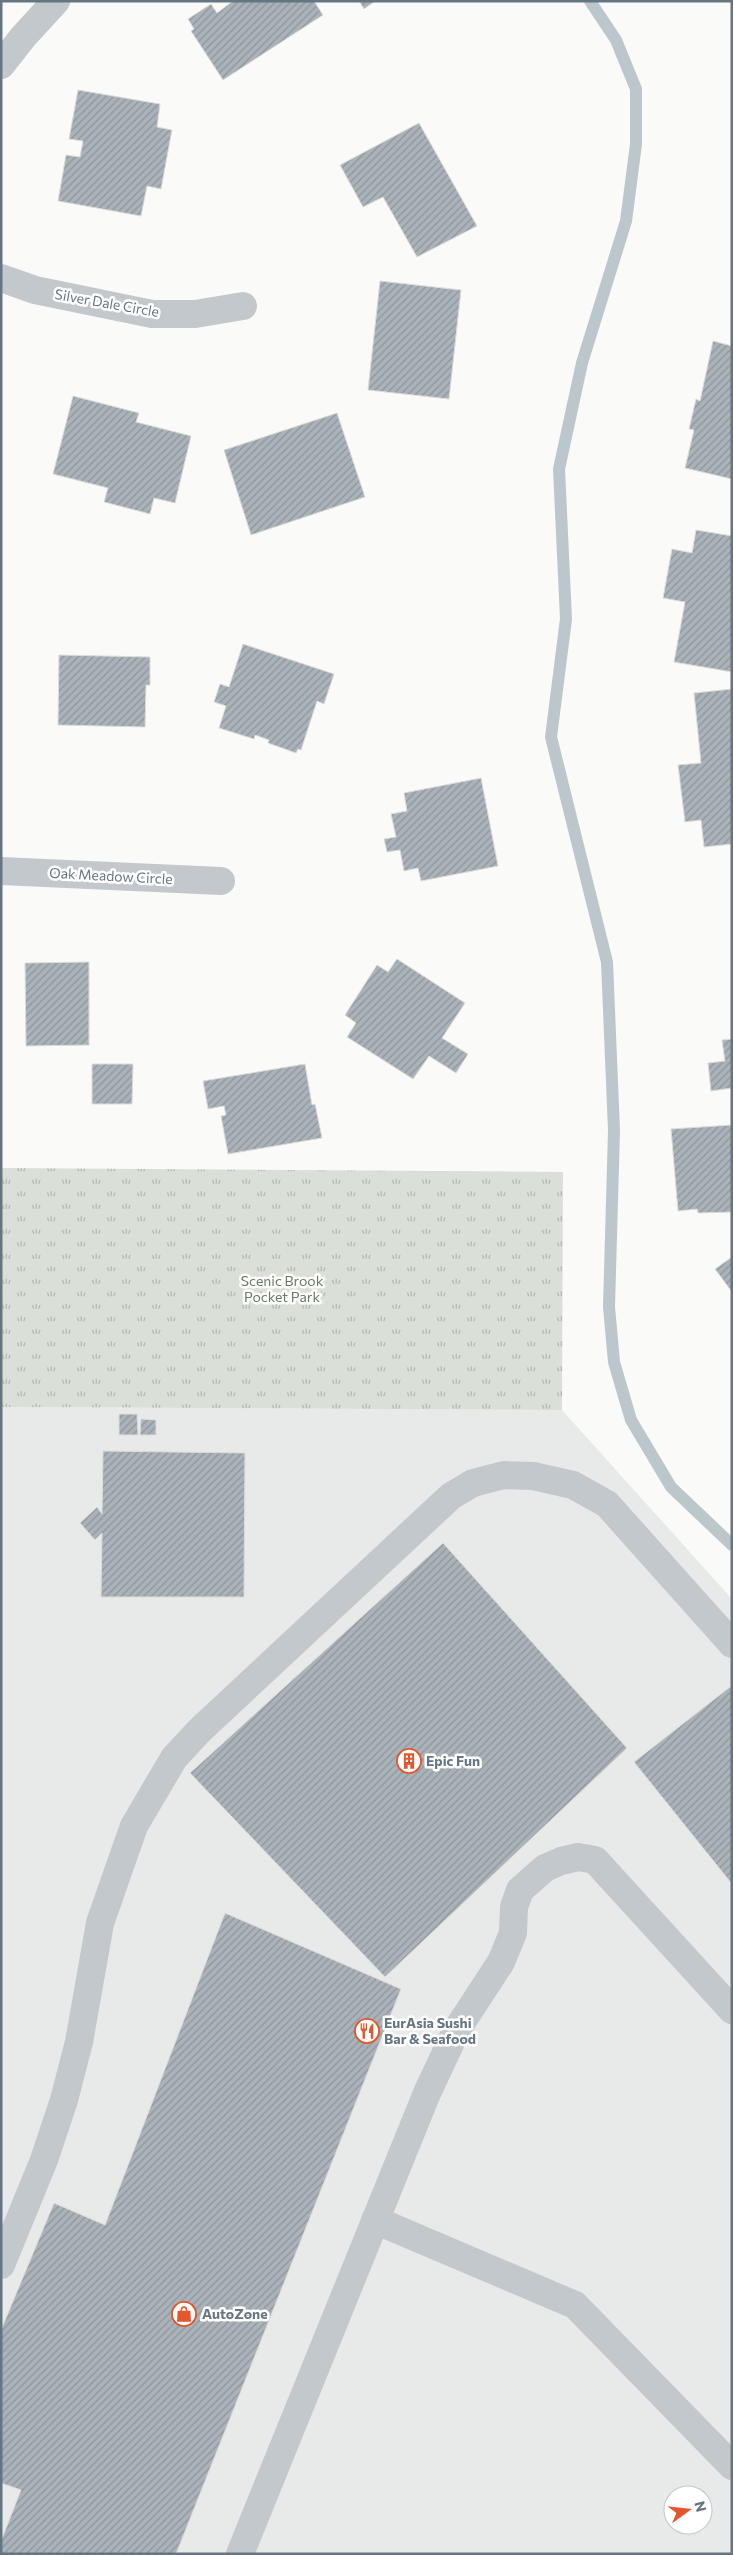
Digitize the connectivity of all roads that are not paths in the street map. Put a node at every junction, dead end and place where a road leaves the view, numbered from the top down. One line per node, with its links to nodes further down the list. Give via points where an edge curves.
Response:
1 (56, 1): 2 (street)
2 (1, 66)
3 (1, 278): 4 (street, Silver Dale Circle, via 35,290 152,314 195,314)
4 (244, 306)
5 (1, 871): 6 (street, Oak Meadow Circle)
6 (221, 881)
7 (732, 1644): 10 (street, via 607,1504 574,1486 533,1476 504,1475 472,1483 451,1496 174,1758 139,1818 100,1922 80,2042 64,2100 44,2160)
8 (732, 2010): 9 (street, via 595,1860 578,1857 545,1868 520,1890 514,1907 513,1933 504,1955 456,2031)
9 (375, 2220): 11 (street, via 575,2305); 12 (street)
10 (1, 2265)
11 (732, 2466)
12 (240, 2554)

